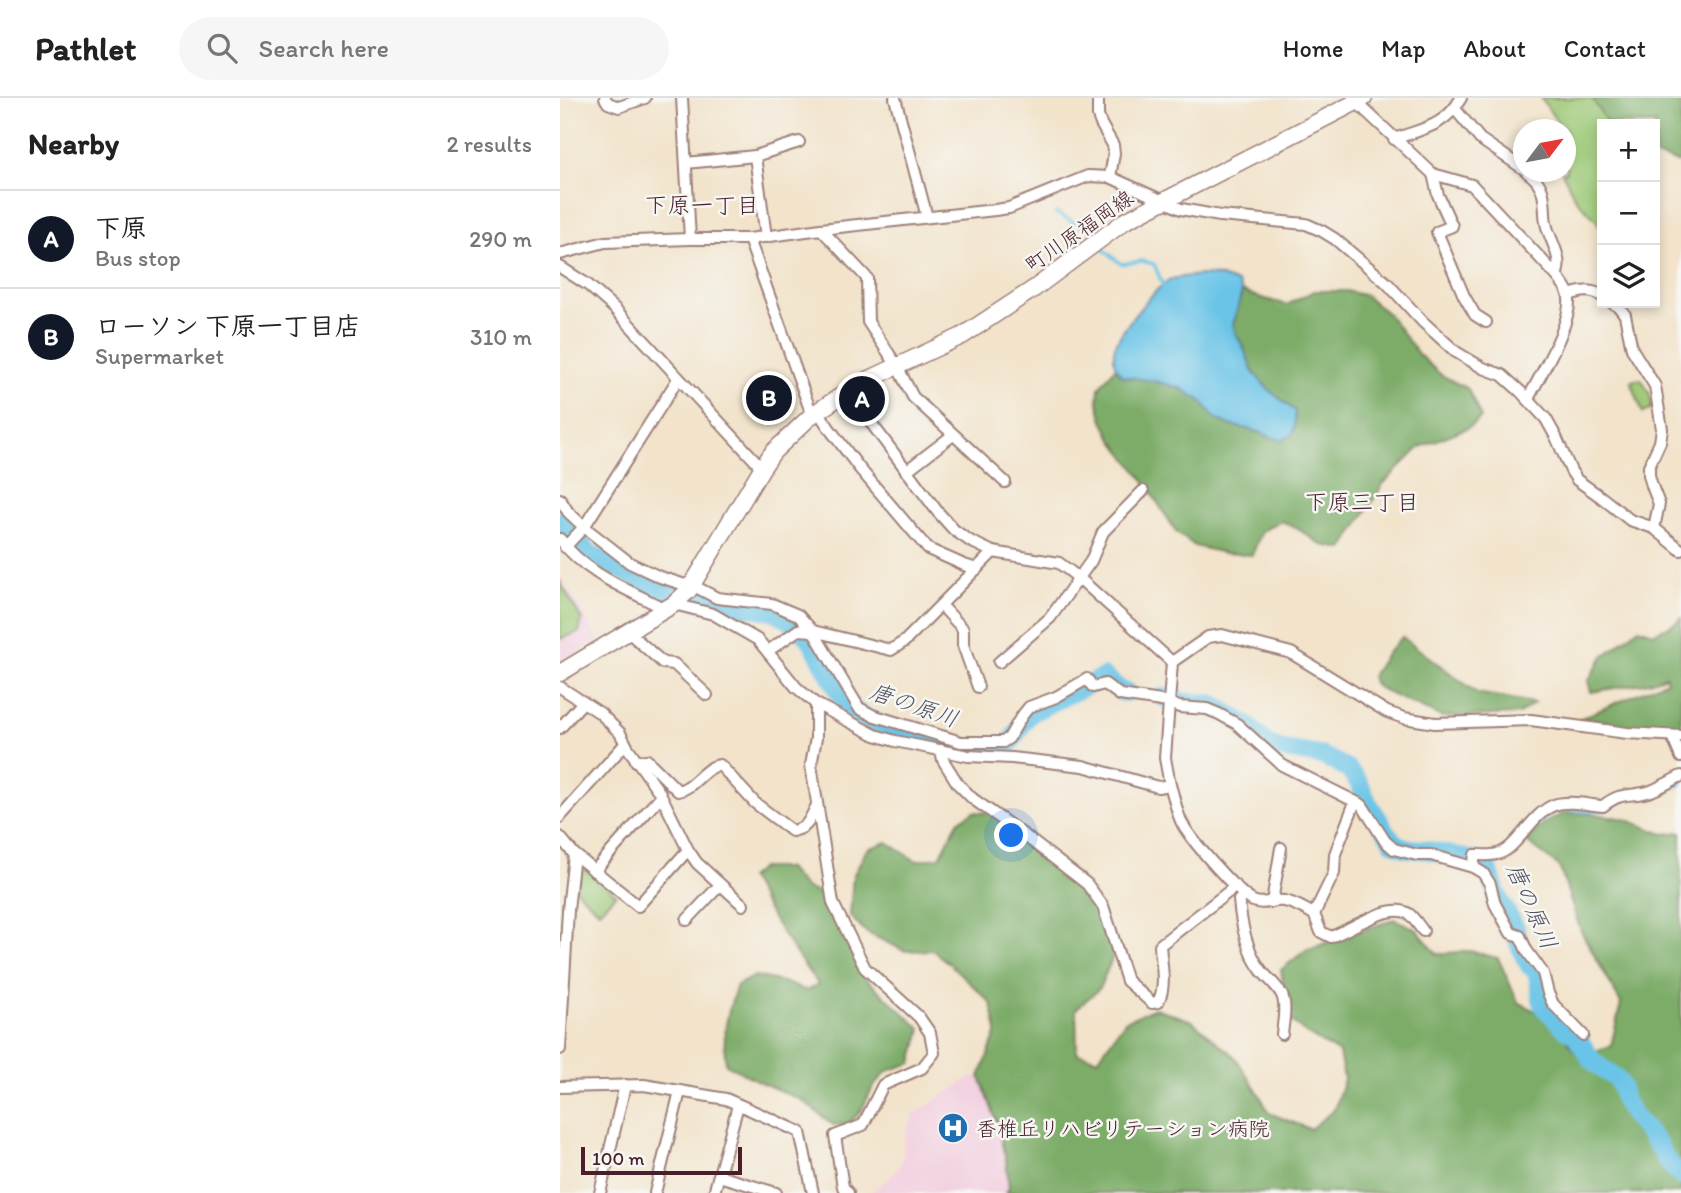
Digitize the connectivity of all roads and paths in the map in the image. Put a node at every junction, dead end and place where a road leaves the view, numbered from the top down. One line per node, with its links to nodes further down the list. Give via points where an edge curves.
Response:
1 (605, 98): 2 (street, via 619,107)
2 (645, 98)
3 (682, 98): 13 (street)
4 (895, 98): 18 (street)
5 (1098, 98): 15 (street, via 1098,116 1113,145)
6 (1461, 98): 8 (street)
7 (1357, 99): 9 (street); 17 (main road, 町川原福岡線)
8 (1455, 109): 9 (street, via 1440,123); 12 (street, via 1480,139)
9 (1394, 139): 14 (street)
10 (799, 142): 11 (street)
11 (755, 156): 13 (street); 20 (street)
12 (1513, 162)
13 (686, 163): 21 (street)
14 (1433, 174): 25 (street, via 1472,185); 29 (street, via 1452,226 1437,232 1464,296 1475,315)
15 (1110, 177): 17 (street); 18 (street, via 1088,176 1002,209)
16 (1537, 182): 25 (street, via 1557,255)
17 (1162, 201): 30 (main road, 町川原福岡線, via 1125,221 962,336); 33 (street, via 1181,209 1306,224 1322,231 1387,283 1457,352 1502,375)
18 (927, 217): 19 (street)
19 (821, 229): 20 (street); 30 (street, via 867,278 869,322)
20 (766, 237): 22 (street)
21 (690, 239): 22 (street); 23 (street, via 605,243)
22 (749, 239): 34 (street)
23 (560, 254)
24 (560, 267): 31 (street, via 614,308)
25 (1556, 275): 27 (street)
26 (1597, 293): 27 (street)
27 (1569, 295): 33 (street, via 1563,330)
28 (1620, 308): 42 (street, via 1632,349 1655,386 1651,392 1661,429 1649,466 1659,504)
29 (1486, 322)
30 (897, 366): 32 (main road, 町川原福岡線); 35 (street, via 913,397)
31 (678, 379): 36 (street); 41 (street)
32 (848, 393): 34 (main road, 町川原福岡線); 37 (street)
33 (1528, 399): 42 (street, via 1546,419 1577,480 1630,520)
34 (815, 413): 36 (main road, 町川原福岡線); 46 (street, via 928,549)
35 (953, 435): 37 (street); 38 (street)
36 (762, 468): 48 (main road, 町川原福岡線)
37 (906, 471): 45 (street, via 954,530)
38 (1005, 482)
39 (1143, 491): 47 (street, via 1103,532)
40 (560, 499): 41 (street)
41 (584, 527): 43 (street); 48 (street, via 630,564)
42 (1654, 528): 44 (street)
43 (563, 543): 50 (street, via 603,576)
44 (1681, 550)
45 (993, 552): 46 (street); 47 (street, via 1059,563)
46 (977, 569): 49 (street)
47 (1079, 578): 54 (street, via 1050,618); 55 (street)
48 (691, 588): 50 (main road, 町川原福岡線); 52 (street, via 717,598 772,604 798,614)
49 (941, 605): 52 (street, via 891,650); 58 (street, via 963,629 963,645)
50 (670, 607): 51 (main road); 53 (street, via 713,614 758,640)
51 (630, 631): 56 (main road); 59 (street, via 663,663 674,664)
52 (813, 631): 53 (street, via 798,630); 65 (street, via 859,708)
53 (768, 651): 62 (street)
54 (999, 662)
55 (1172, 662): 60 (street); 64 (street, via 1208,637 1222,635 1291,653 1404,718 1435,723 1531,720)
56 (560, 673)
57 (560, 687): 61 (street)
58 (978, 687)
59 (707, 695)
60 (1169, 697): 65 (street, via 1120,695 1105,684 1090,683 1029,707 1003,742); 71 (street, via 1165,758); 73 (street, via 1179,707 1207,709 1237,724 1282,765)
61 (583, 702): 63 (street); 66 (street, via 600,713)
62 (816, 704): 67 (street, via 875,735); 74 (street, via 811,765)
63 (560, 728)
64 (1676, 736): 68 (street)
65 (951, 739): 67 (street)
66 (625, 744): 69 (street); 75 (street)
67 (945, 751): 71 (street, via 1083,766 1158,787); 83 (street, via 943,760 973,799 1087,884 1103,906 1127,981 1152,1003 1161,996 1160,945)
68 (1681, 757)
69 (636, 761): 72 (street); 74 (street, via 647,760 678,791 720,765 755,803 792,831 808,824)
70 (1681, 776): 80 (street, via 1650,791 1623,794 1603,806 1565,803 1548,808 1507,849 1497,855 1475,855)
71 (1170, 785): 83 (street, via 1188,834)
72 (661, 796): 78 (street); 81 (street)
73 (1355, 802): 80 (street, via 1394,849); 87 (street, via 1335,854 1334,873)
74 (817, 805): 103 (street, via 833,903 865,968 919,1017 930,1033 934,1053 922,1068 883,1085 863,1125 835,1136 843,1187)
75 (560, 817)
76 (560, 837): 79 (street)
77 (1281, 848): 85 (street)
78 (688, 850): 81 (street, via 638,906); 82 (street)
79 (568, 852): 81 (street); 92 (street)
80 (1473, 867): 91 (street, via 1483,873 1511,933 1520,936 1543,973 1553,1004)
81 (594, 871)
82 (720, 885): 86 (street); 88 (street)
83 (1236, 886): 84 (street)
84 (1245, 896): 85 (street, via 1262,904); 90 (street, via 1239,901 1241,922 1261,970 1283,997)
85 (1272, 902): 87 (street, via 1284,901)
86 (743, 905)
87 (1314, 914): 89 (street, via 1321,932 1331,937 1384,912 1408,914)
88 (687, 920)
89 (1423, 931)
90 (1282, 1034)
91 (1583, 1035)
92 (561, 1049)
93 (625, 1085): 94 (street); 95 (street); 98 (street)
94 (561, 1089)
95 (680, 1091): 96 (street); 99 (street)
96 (738, 1105): 97 (street); 102 (street, via 800,1132)
97 (719, 1176): 100 (street); 101 (street)
98 (600, 1193)
99 (655, 1193)
100 (714, 1193)
101 (776, 1193)
102 (813, 1193)
103 (848, 1193)

